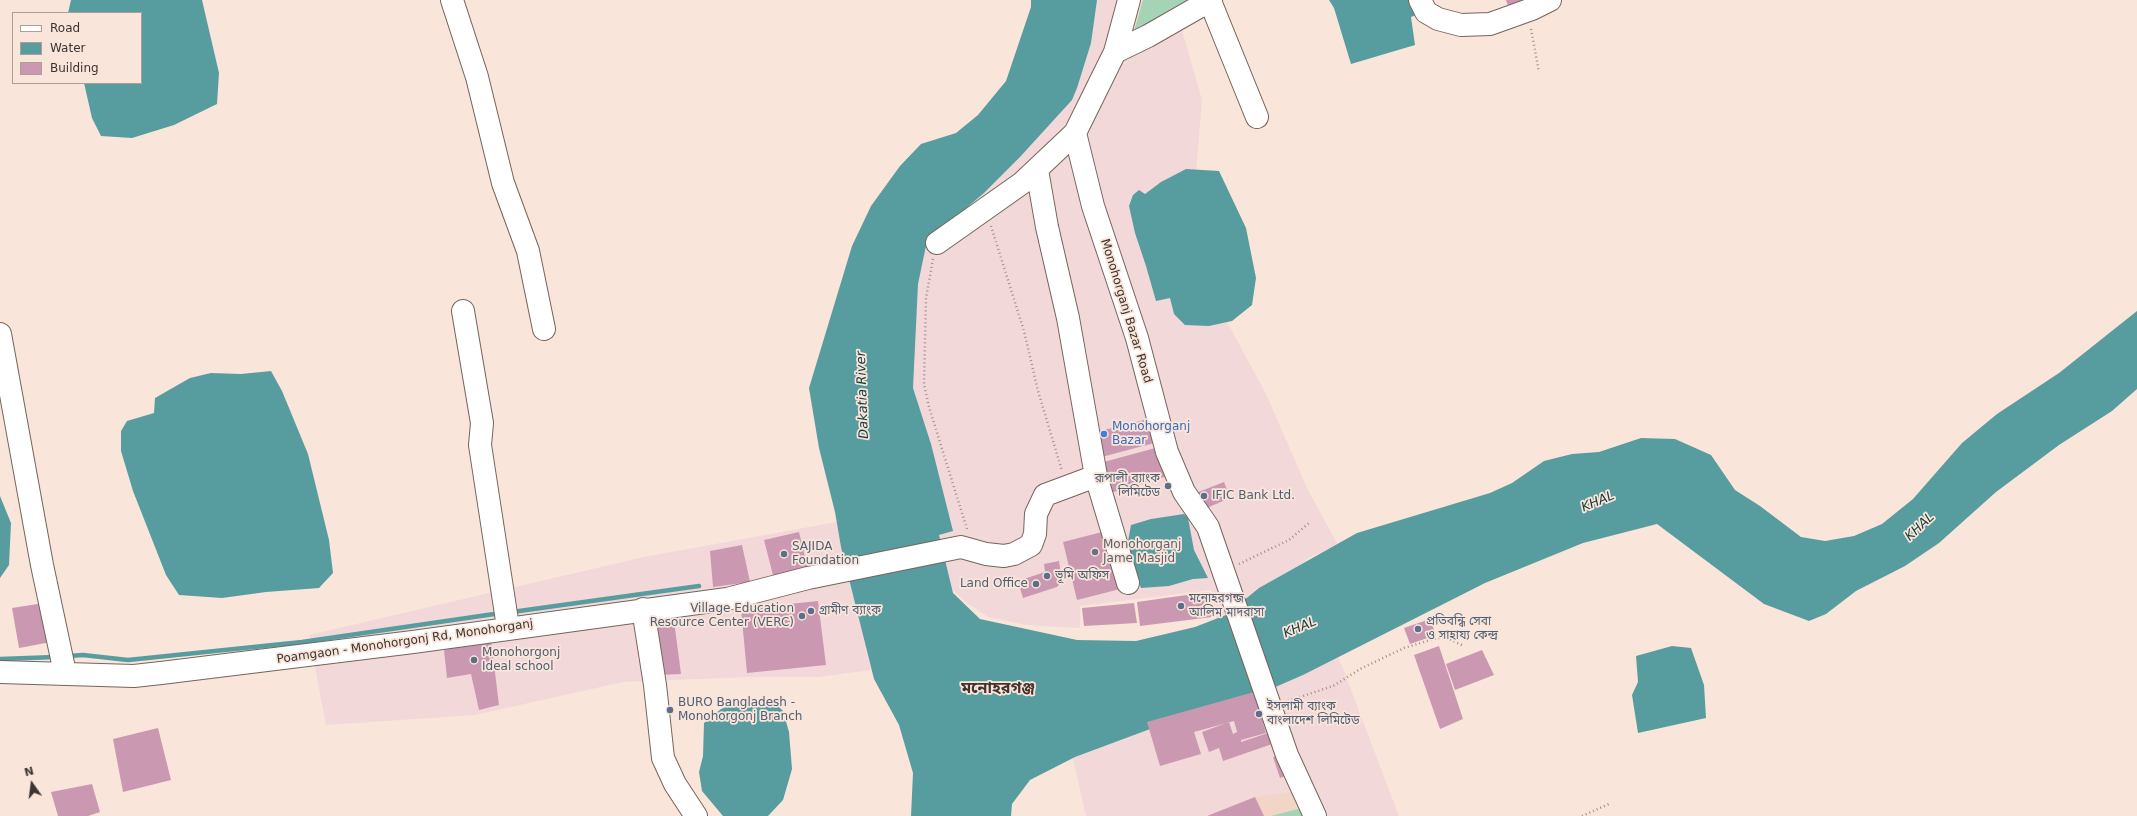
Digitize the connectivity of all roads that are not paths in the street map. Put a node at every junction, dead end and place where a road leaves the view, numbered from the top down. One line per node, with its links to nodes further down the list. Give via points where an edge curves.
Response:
1 (452, 0): 12 (street, via 477,77 503,183 528,251)
2 (1129, 0): 6 (street)
3 (1211, 0): 6 (street); 7 (street)
4 (1420, 0): 5 (street, via 1426,12 1461,25 1490,24)
5 (1550, 0)
6 (1115, 52): 8 (street)
7 (1257, 117)
8 (1075, 133): 9 (street); 21 (street, Monohorganj Bazar Road, via 1093,206 1138,338 1167,452 1184,492 1208,527 1287,755)
9 (1037, 170): 10 (street); 14 (street, via 1068,318)
10 (937, 243)
11 (463, 311): 17 (street, via 482,422 480,445)
12 (544, 329)
13 (0, 334): 18 (street, via 42,565)
14 (1096, 476): 15 (street); 16 (street, Poamgaon - Monohorgonj Rd, Monohorganj, via 1045,495 1036,514 1035,534 1031,545 1014,554 1004,556 967,549 808,578 727,598)
15 (1128, 583)
16 (643, 609): 17 (street, Poamgaon - Monohorgonj Rd, Monohorganj); 20 (street, via 663,758 675,784)
17 (508, 623): 18 (street, Poamgaon - Monohorgonj Rd, Monohorganj, via 413,642 134,676)
18 (64, 668): 19 (street, Poamgaon - Monohorgonj Rd, Monohorganj)
19 (0, 672)
20 (696, 816)
21 (1315, 816)

